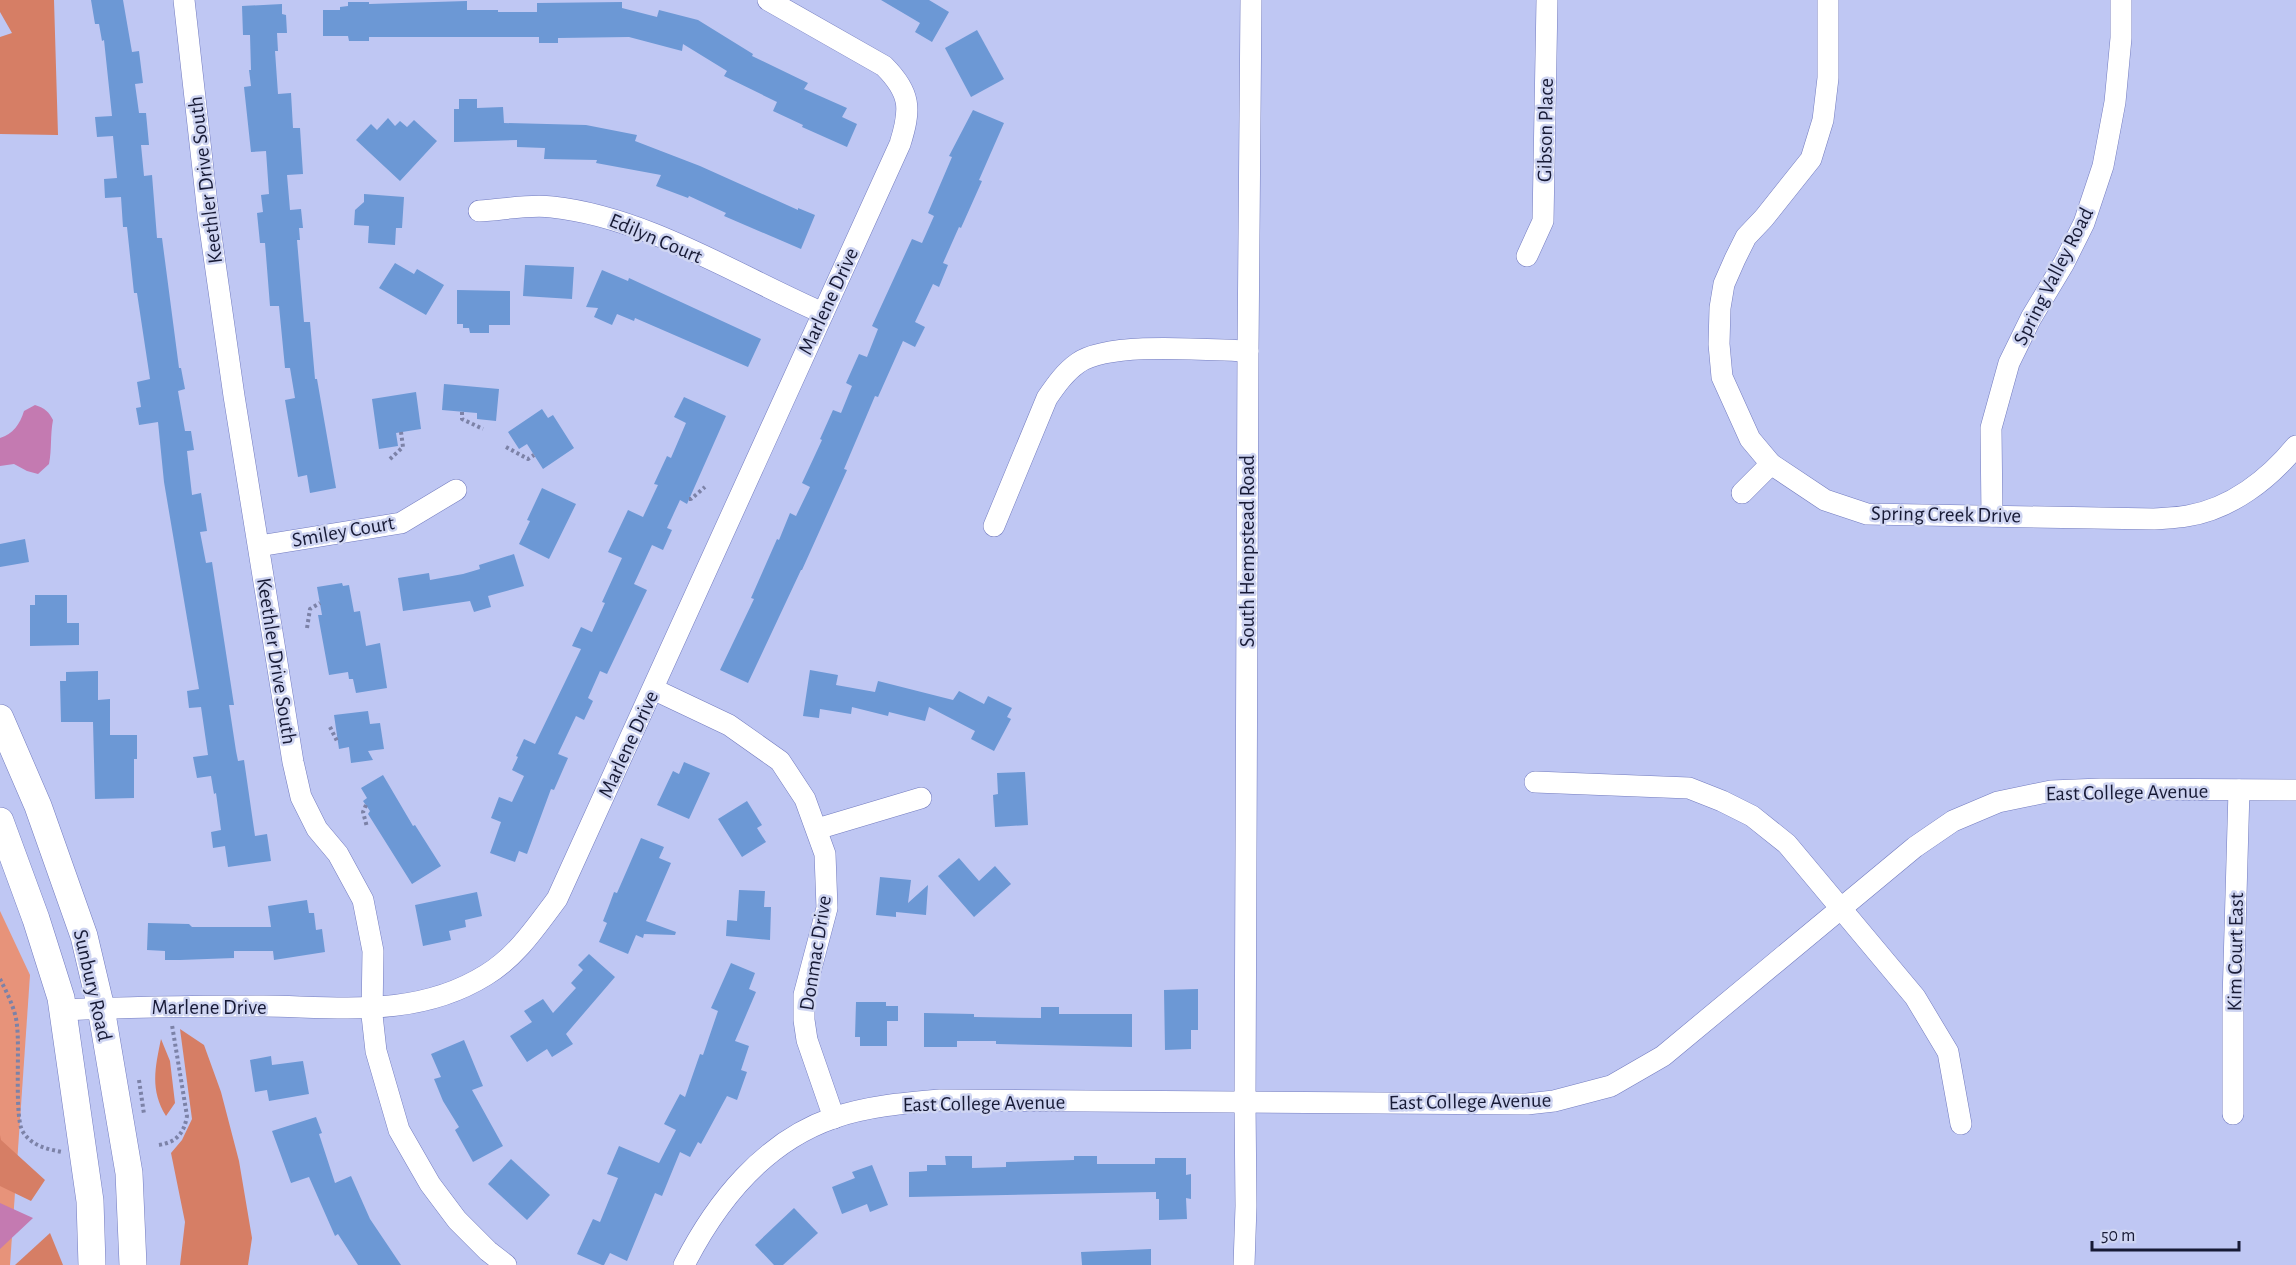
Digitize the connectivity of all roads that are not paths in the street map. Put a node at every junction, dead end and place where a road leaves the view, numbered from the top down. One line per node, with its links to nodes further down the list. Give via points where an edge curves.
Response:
1 (184, 0): 17 (street, Keethler Drive South, via 207,214)
2 (768, 0): 9 (street, Marlene Drive, via 884,66 899,80 907,99 907,122 900,144)
3 (1251, 0): 10 (street, South Hempstead Road)
4 (1547, 0): 8 (street, Gibson Place, via 1543,221)
5 (1828, 0): 12 (street, Spring Creek Drive, via 1828,78 1823,120 1811,159 1746,237 1724,285 1720,308 1722,377 1750,439)
6 (2121, 0): 15 (street, Spring Valley Road, via 2115,102 2103,166 2084,223 2009,363 1991,428)
7 (479, 211): 9 (street, Edilyn Court, via 549,206 598,214 646,230)
8 (1527, 256)
9 (823, 313): 18 (street, Marlene Drive)
10 (1248, 351): 16 (street, via 1124,350 1098,354 1078,363 1047,398); 30 (street, South Hempstead Road)
11 (2296, 446): 15 (street, Spring Creek Drive, via 2277,469 2250,490 2188,516)
12 (1771, 465): 14 (street); 15 (street, Spring Creek Drive, via 1825,500 1867,514)
13 (456, 490): 17 (street, Smiley Court, via 401,522)
14 (1742, 493)
15 (1992, 516)
16 (994, 526)
17 (259, 546): 27 (street, Keethler Drive South, via 301,797 363,900 373,951)
18 (653, 689): 25 (street, Donmac Drive, via 729,726 780,761 805,799); 27 (street, Marlene Drive, via 556,899 529,935 503,964 464,986 422,1001)
19 (0, 718): 28 (main road, Sunbury Road, via 38,806 84,936)
20 (1535, 782): 26 (street, via 1689,789 1722,801 1752,816 1787,844)
21 (2240, 790): 22 (street, East College Avenue); 26 (street, East College Avenue, via 2051,790 1998,802 1953,820); 31 (street, Kim Court East)
22 (2296, 790)
23 (921, 798): 25 (street)
24 (0, 821): 29 (main road, Sunbury Road, via 36,919)
25 (817, 829): 32 (street, Donmac Drive, via 825,854 827,908 804,995 804,1020)
26 (1841, 910): 30 (street, East College Avenue, via 1664,1056 1611,1086 1527,1104); 33 (street, via 1915,997 1948,1052)
27 (372, 1007): 28 (street, Marlene Drive); 36 (street, Keethler Drive South, via 376,1051 399,1130 430,1184 457,1220)
28 (101, 1008): 29 (street, Marlene Drive); 35 (main road, Sunbury Road, via 129,1173)
29 (63, 1010): 34 (main road, Sunbury Road, via 90,1201)
30 (1245, 1102): 32 (street, East College Avenue, via 941,1100 890,1105); 38 (street, South Hempstead Road)
31 (2233, 1114)
32 (834, 1118): 37 (street, East College Avenue, via 795,1136 752,1168 710,1220)
33 (1960, 1124)
34 (92, 1265)
35 (133, 1265)
36 (506, 1265)
37 (684, 1265)
38 (1244, 1265)

